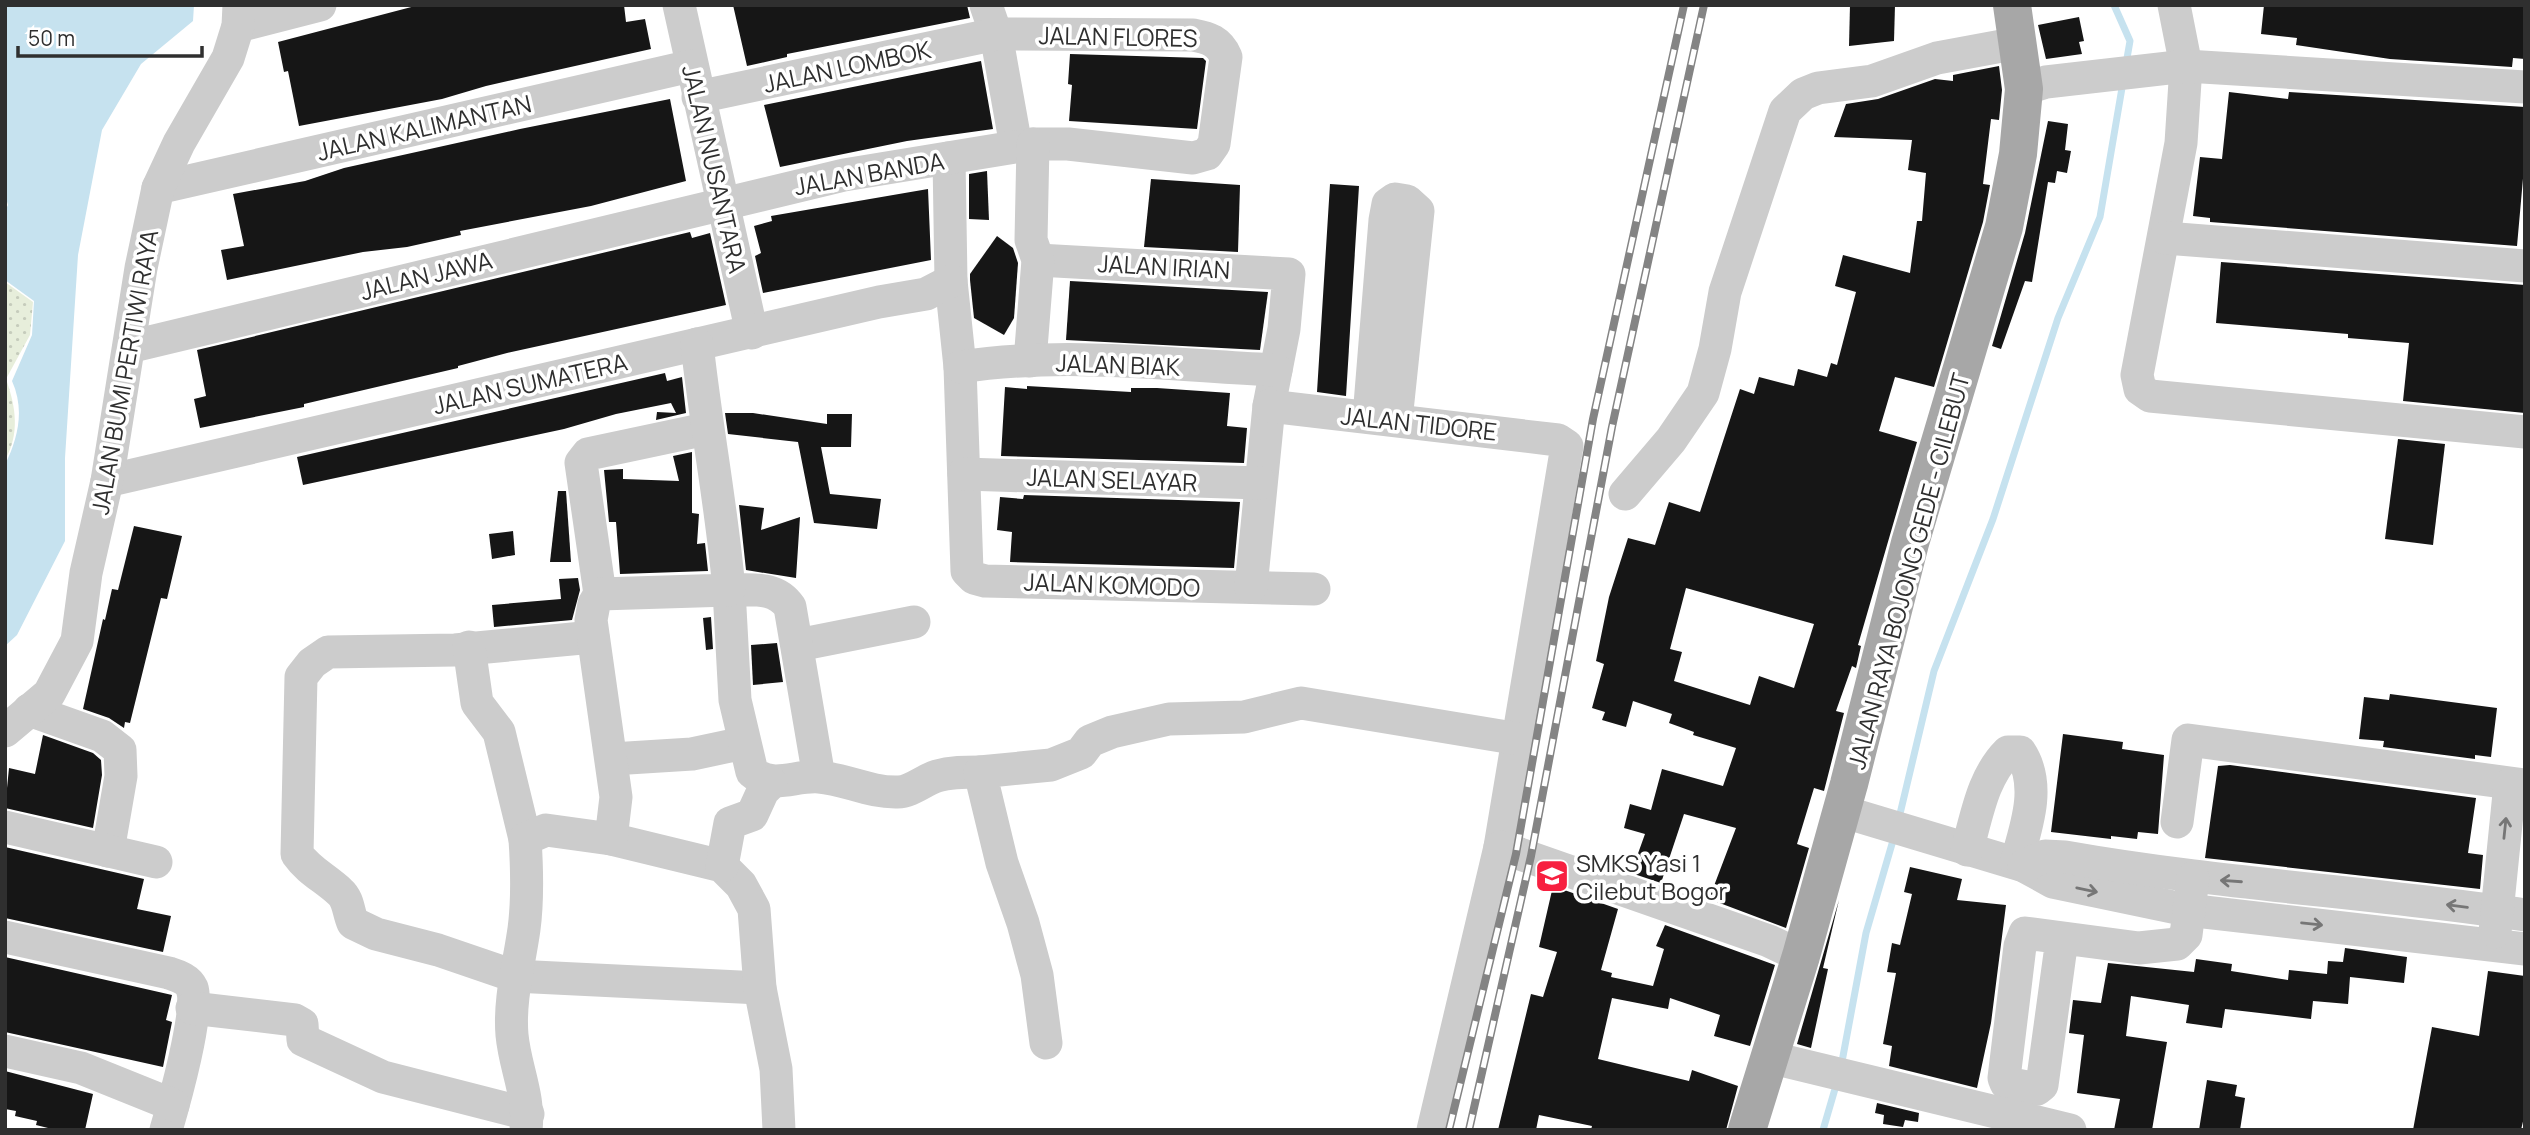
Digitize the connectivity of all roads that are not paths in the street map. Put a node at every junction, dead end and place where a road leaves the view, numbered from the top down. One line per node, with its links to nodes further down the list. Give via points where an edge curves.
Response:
1 (320, 5): 5 (street, via 282,14)
2 (679, 5): 9 (street, JALAN NUSANTARA)
3 (2012, 5): 7 (main road, JALAN RAYA BOJONG GEDE - CILEBUT)
4 (2174, 5): 8 (street)
5 (239, 15): 15 (street, JALAN BUMI PERTIWI RAYA, via 228,58)
6 (991, 20): 9 (street, JALAN LOMBOK); 12 (street, JALAN FLORES, via 1211,38 1222,49 1226,67); 13 (street)
7 (2018, 43): 10 (main road, JALAN RAYA BOJONG GEDE - CILEBUT); 34 (street, via 1937,58 1872,81 1818,88 1803,94 1785,111 1725,292 1703,393)
8 (2186, 66): 10 (street); 11 (street); 17 (street, via 2181,143)
9 (694, 82): 15 (street, JALAN KALIMANTAN); 16 (street, JALAN NUSANTARA)
10 (2035, 86): 51 (main road, JALAN RAYA BOJONG GEDE - CILEBUT, via 1998,250 1910,543)
11 (2525, 87)
12 (1214, 144): 13 (street, JALAN BANDA, via 1207,154 1193,158 1068,144)
13 (1024, 145): 14 (street, JALAN BANDA); 18 (street, via 1031,240)
14 (949, 158): 16 (street, JALAN BANDA); 20 (street)
15 (158, 188): 23 (street, JALAN BUMI PERTIWI RAYA)
16 (723, 202): 21 (street, JALAN NUSANTARA); 23 (street, JALAN JAWA)
17 (2165, 237): 19 (street); 30 (street, via 2137,375 2140,389 2150,396)
18 (1038, 260): 24 (street); 26 (street, JALAN IRIAN, via 1289,274)
19 (2525, 266)
20 (951, 281): 21 (street, JALAN SUMATERA, via 926,294); 25 (street)
21 (752, 333): 22 (street, JALAN SUMATERA)
22 (697, 344): 29 (street); 32 (street, JALAN SUMATERA)
23 (129, 347): 32 (street, JALAN BUMI PERTIWI RAYA)
24 (1030, 361): 25 (street, JALAN BIAK); 26 (street, JALAN BIAK)
25 (960, 367): 31 (street)
26 (1276, 370): 27 (street)
27 (1269, 406): 28 (street, JALAN TIDORE); 33 (street)
28 (1382, 418): 28 (street, via 1418,211 1407,201 1395,199 1388,204 1385,220); 44 (street, JALAN TIDORE, via 1558,440 1567,446)
29 (706, 429): 37 (street, via 723,519); 38 (street, via 583,458)
30 (2525, 432)
31 (964, 474): 33 (street, JALAN SELAYAR); 35 (street, JALAN KOMODO, via 967,570 974,578)
32 (107, 481): 43 (street, JALAN BUMI PERTIWI RAYA, via 86,573 77,641 49,694)
33 (1261, 483): 35 (street)
34 (1625, 494)
35 (1251, 587): 36 (street, JALAN KOMODO)
36 (1314, 589)
37 (729, 590): 38 (street); 41 (street, via 768,590 783,597 790,607); 45 (street, via 735,700)
38 (600, 594): 40 (street, via 591,620)
39 (914, 622): 41 (street)
40 (593, 637): 42 (street); 46 (street)
41 (798, 645): 48 (street)
42 (469, 647): 54 (street, via 478,703 499,732); 68 (street, via 328,652 312,663 301,677 297,854 308,870 340,892 354,923 376,934)
43 (17, 720): 58 (street, via 102,736 120,750 121,776)
44 (1519, 739): 47 (street, via 1301,703 1244,717 1169,719 1112,732 1090,741 1081,753 1051,765); 56 (street)
45 (744, 743): 46 (street, via 692,754); 49 (street, via 752,772)
46 (612, 759): 55 (street, via 616,797)
47 (980, 772): 48 (street, via 935,776 900,792); 71 (street, via 1037,975)
48 (819, 777): 49 (street)
49 (771, 783): 61 (street, via 752,815 730,822)
50 (2517, 785): 52 (street, via 2188,740); 63 (street, one-way to 50)
51 (1847, 814): 57 (street); 67 (main road, JALAN RAYA BOJONG GEDE - CILEBUT)
52 (2176, 822)
53 (5, 827): 58 (street)
54 (525, 839): 55 (street, via 546,830); 68 (street, via 524,930)
55 (611, 839): 61 (street)
56 (1500, 847): 67 (street); 77 (street)
57 (1967, 850): 60 (street); 60 (street, via 1997,763 2008,752 2020,752 2032,782)
58 (108, 851): 59 (street)
59 (156, 862)
60 (2020, 864): 62 (street, via 2053,882)
61 (722, 866): 69 (street, via 741,885 754,909)
62 (2190, 894): 63 (street, one-way to 62, via 2281,884); 65 (street, via 2186,935 2177,944 2139,948); 66 (street, one-way to 66)
63 (2511, 913): 66 (street)
64 (5, 937): 70 (street, via 186,979 192,988)
65 (2062, 939)
66 (2509, 947)
67 (1801, 956): 72 (main road, JALAN RAYA BOJONG GEDE - CILEBUT)
68 (514, 975): 69 (street); 75 (street, via 512,1035)
69 (760, 988): 76 (street, via 776,1069)
70 (192, 1009): 74 (street); 75 (street, via 295,1020 302,1024 303,1040 365,1071)
71 (1046, 1043)
72 (1773, 1048): 78 (main road, JALAN RAYA BOJONG GEDE - CILEBUT); 79 (street, via 1777,1059)
73 (5, 1051): 74 (street, via 81,1068)
74 (170, 1118)
75 (527, 1122)
76 (779, 1130)
77 (1433, 1130)
78 (1747, 1130)
79 (2070, 1130)

